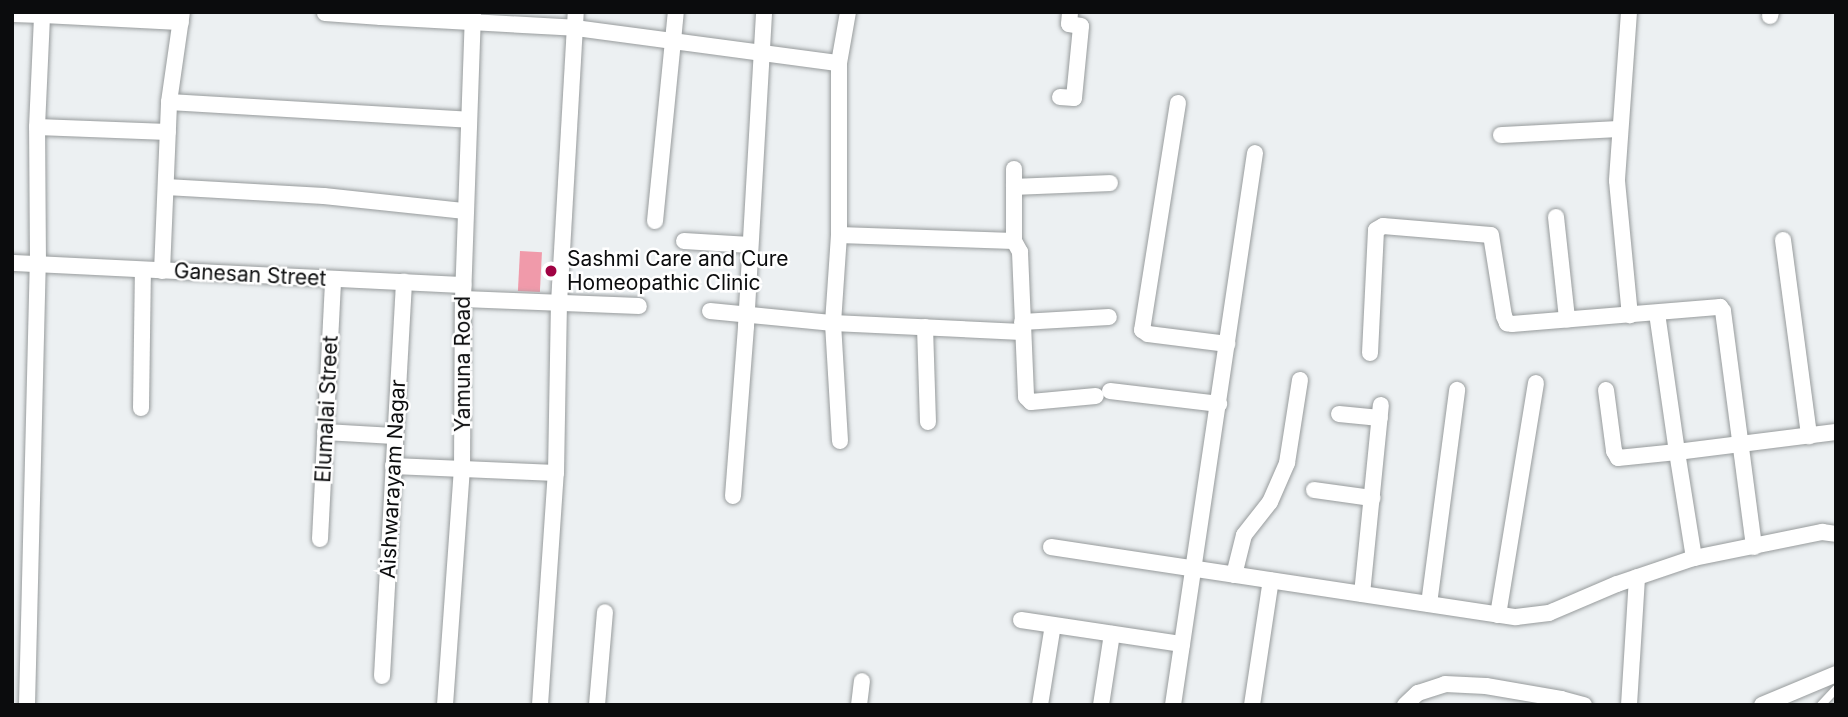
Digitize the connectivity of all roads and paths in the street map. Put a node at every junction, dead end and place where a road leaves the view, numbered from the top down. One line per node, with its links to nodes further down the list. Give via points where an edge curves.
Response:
1 (676, 12): 13 (street)
2 (764, 12): 14 (street)
3 (848, 12): 15 (street)
4 (1070, 12): 16 (street, via 1069,24 1081,26 1074,98)
5 (1629, 12): 21 (street)
6 (325, 13): 9 (street)
7 (12, 14): 8 (street)
8 (42, 15): 10 (street); 20 (street)
9 (381, 15): 11 (street)
10 (182, 17): 17 (street)
11 (472, 17): 12 (street); 19 (street, Yamuna Road)
12 (576, 20): 13 (street); 44 (street)
13 (671, 41): 14 (street); 31 (street)
14 (760, 52): 15 (street); 36 (street)
15 (839, 63): 32 (street)
16 (1060, 97)
17 (169, 102): 19 (street); 22 (street)
18 (1178, 103): 55 (street, via 1142,330)
19 (468, 120): 29 (street, Yamuna Road)
20 (37, 127): 22 (street); 38 (street)
21 (1620, 129): 23 (street); 49 (street, via 1617,194)
22 (168, 132): 27 (street)
23 (1501, 135)
24 (1255, 153): 55 (street)
25 (1014, 169): 28 (street)
26 (1110, 183): 28 (street)
27 (166, 187): 29 (street, via 324,196); 40 (street)
28 (1014, 187): 35 (street)
29 (466, 211): 43 (street, Yamuna Road)
30 (1556, 217): 51 (street)
31 (655, 221)
32 (839, 235): 35 (street); 52 (street)
33 (1783, 240): 68 (street)
34 (684, 241): 36 (street)
35 (1014, 241): 54 (street, via 1020,252)
36 (750, 245): 48 (street)
37 (12, 263): 38 (street, Ganesan Street)
38 (38, 263): 39 (street, Ganesan Street); 79 (street)
39 (143, 270): 40 (street, Ganesan Street); 62 (street)
40 (162, 271): 41 (street, Ganesan Street)
41 (333, 280): 42 (street, Ganesan Street); 65 (street, Elumalai Street)
42 (404, 282): 43 (street, Ganesan Street); 67 (street, Aishwarayam Nagar)
43 (463, 292): 44 (street, Ganesan Street); 73 (street, Yamuna Road)
44 (559, 303): 45 (street, Ganesan Street); 74 (street)
45 (639, 306)
46 (710, 310): 48 (street)
47 (1657, 313): 49 (street); 70 (street, via 1714,306 1723,311); 71 (street)
48 (747, 314): 52 (street); 76 (street)
49 (1630, 315): 51 (street)
50 (1110, 317): 54 (street)
51 (1567, 319): 56 (street, via 1507,323 1491,235 1383,226 1376,230)
52 (833, 323): 53 (street); 69 (street)
53 (925, 327): 54 (street); 64 (street)
54 (1022, 327): 61 (street, via 1027,400 1103,394)
55 (1227, 344): 61 (street)
56 (1370, 353)
57 (1300, 380): 86 (street, via 1287,463 1269,502 1244,535)
58 (1536, 383): 94 (street)
59 (1457, 390): 92 (street)
60 (1606, 390): 71 (street, via 1618,458)
61 (1219, 404): 85 (street)
62 (141, 408)
63 (1339, 414): 77 (street, via 1381,411)
64 (928, 422)
65 (325, 432): 67 (street); 81 (street, Elumalai Street)
66 (1836, 432): 68 (street)
67 (394, 436): 72 (street, Aishwarayam Nagar)
68 (1808, 436): 70 (street)
69 (840, 441)
70 (1741, 445): 71 (street); 83 (street)
71 (1677, 452): 84 (street)
72 (393, 466): 73 (street); 100 (street, Aishwarayam Nagar)
73 (463, 470): 74 (street); 106 (street, Yamuna Road)
74 (555, 473): 107 (street)
75 (1314, 491): 77 (street)
76 (733, 496)
77 (1372, 498): 89 (street)
78 (12, 515): 79 (street)
79 (30, 516): 91 (street)
80 (1836, 534): 83 (street, via 1822,532)
81 (320, 539)
82 (1051, 547): 85 (street)
83 (1754, 547): 84 (street)
84 (1694, 558): 87 (street)
85 (1194, 569): 86 (street); 98 (street)
86 (1234, 575): 88 (street)
87 (1636, 577): 94 (street, via 1549,613); 116 (street)
88 (1271, 580): 89 (street); 113 (street)
89 (1362, 594): 92 (street)
90 (12, 601): 91 (street)
91 (30, 601): 101 (street)
92 (1429, 604): 94 (street)
93 (605, 612): 108 (street)
94 (1498, 615)
95 (1021, 620): 96 (street)
96 (1053, 625): 97 (street); 110 (street)
97 (1112, 634): 98 (street); 111 (street)
98 (1182, 644): 112 (street)
99 (1836, 674): 117 (street)
100 (382, 676)
101 (19, 680): 105 (street)
102 (862, 681): 109 (street)
103 (1836, 689): 118 (lane)
104 (1557, 702): 114 (street, via 1486,686 1445,684 1418,693); 115 (street)
105 (27, 705)
106 (445, 705)
107 (540, 705)
108 (597, 705)
109 (859, 705)
110 (1040, 705)
111 (1101, 705)
112 (1173, 705)
113 (1252, 705)
114 (1405, 705)
115 (1584, 705)
116 (1629, 705)
117 (1762, 705)
118 (1821, 705)

